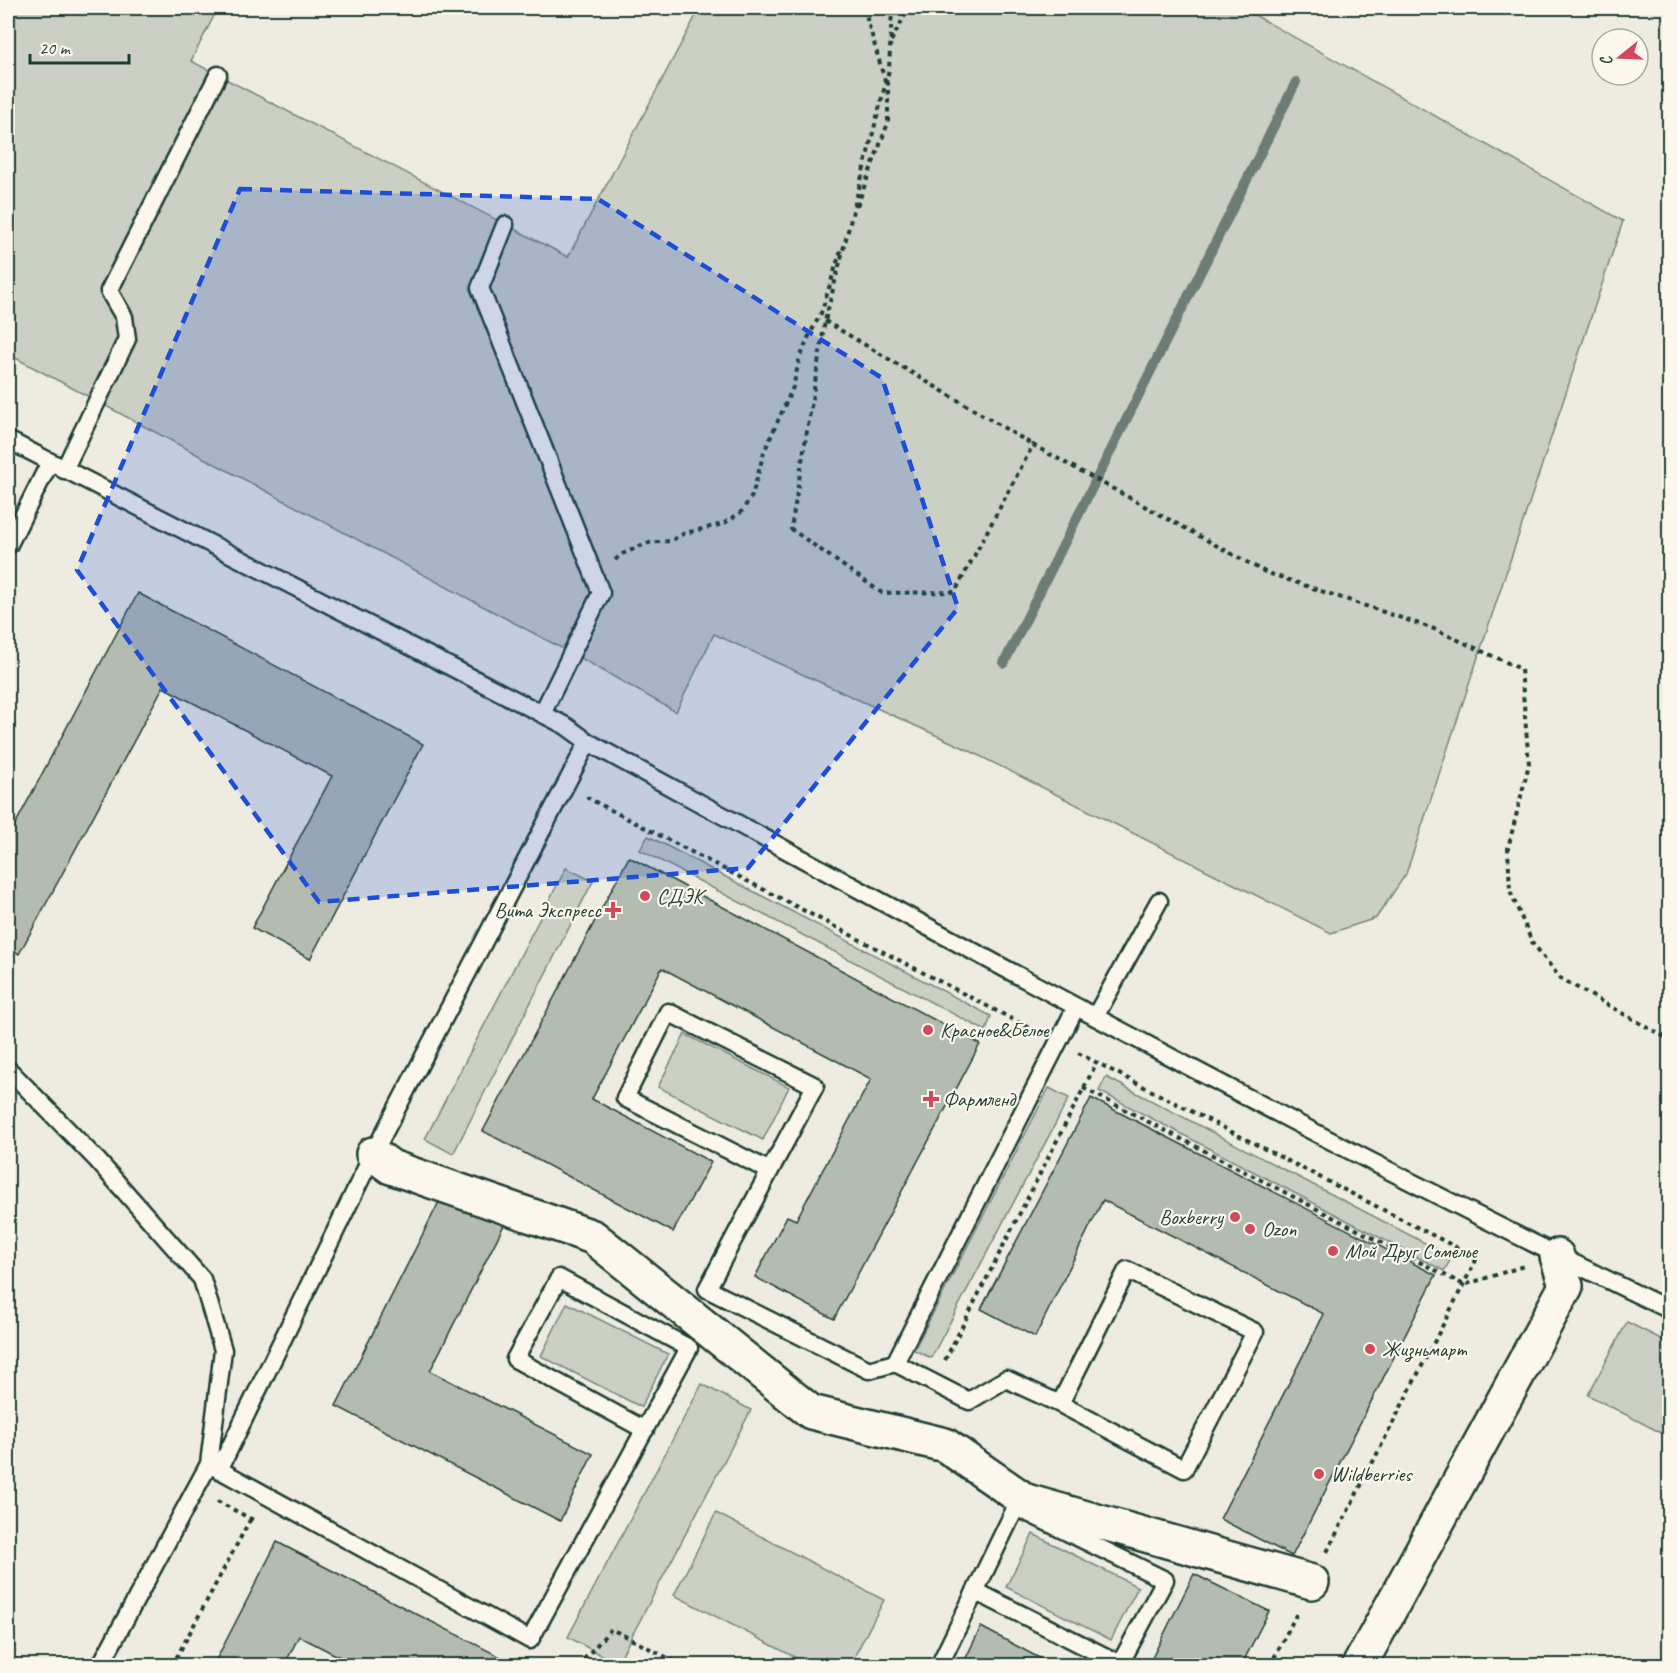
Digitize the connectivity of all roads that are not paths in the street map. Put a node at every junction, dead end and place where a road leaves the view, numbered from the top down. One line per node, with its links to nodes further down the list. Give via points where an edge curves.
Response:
1 (218, 75): 4 (lane, via 110,291 124,317 127,339)
2 (505, 225): 6 (lane, via 480,288 602,592)
3 (8, 440): 4 (lane)
4 (57, 466): 5 (lane); 6 (lane)
5 (8, 546)
6 (542, 714): 7 (lane)
7 (588, 742): 9 (lane); 12 (lane)
8 (1159, 901): 10 (lane)
9 (1076, 1007): 10 (lane); 16 (lane)
10 (1095, 1017): 14 (lane)
11 (8, 1070): 19 (lane, via 97,1160 202,1279 223,1350)
12 (373, 1154): 19 (lane); 20 (street, via 391,1167 593,1237 811,1412 945,1445 1026,1501)
13 (770, 1171): 13 (lane, via 815,1086 668,1012 625,1098); 16 (lane, via 707,1289 869,1370)
14 (1557, 1256): 15 (lane); 24 (street, via 1566,1286)
15 (1670, 1310)
16 (895, 1363): 17 (lane, via 969,1401 1006,1379)
17 (1060, 1404): 17 (lane, via 1127,1270 1255,1332 1184,1469)
18 (645, 1430): 18 (lane, via 515,1359 559,1278 689,1348); 19 (lane, via 531,1640)
19 (214, 1467): 22 (lane)
20 (1312, 1582)
21 (975, 1591): 21 (lane, via 1016,1507 1165,1580 1120,1664); 23 (lane)
22 (99, 1665)
23 (939, 1665)
24 (1359, 1665)

